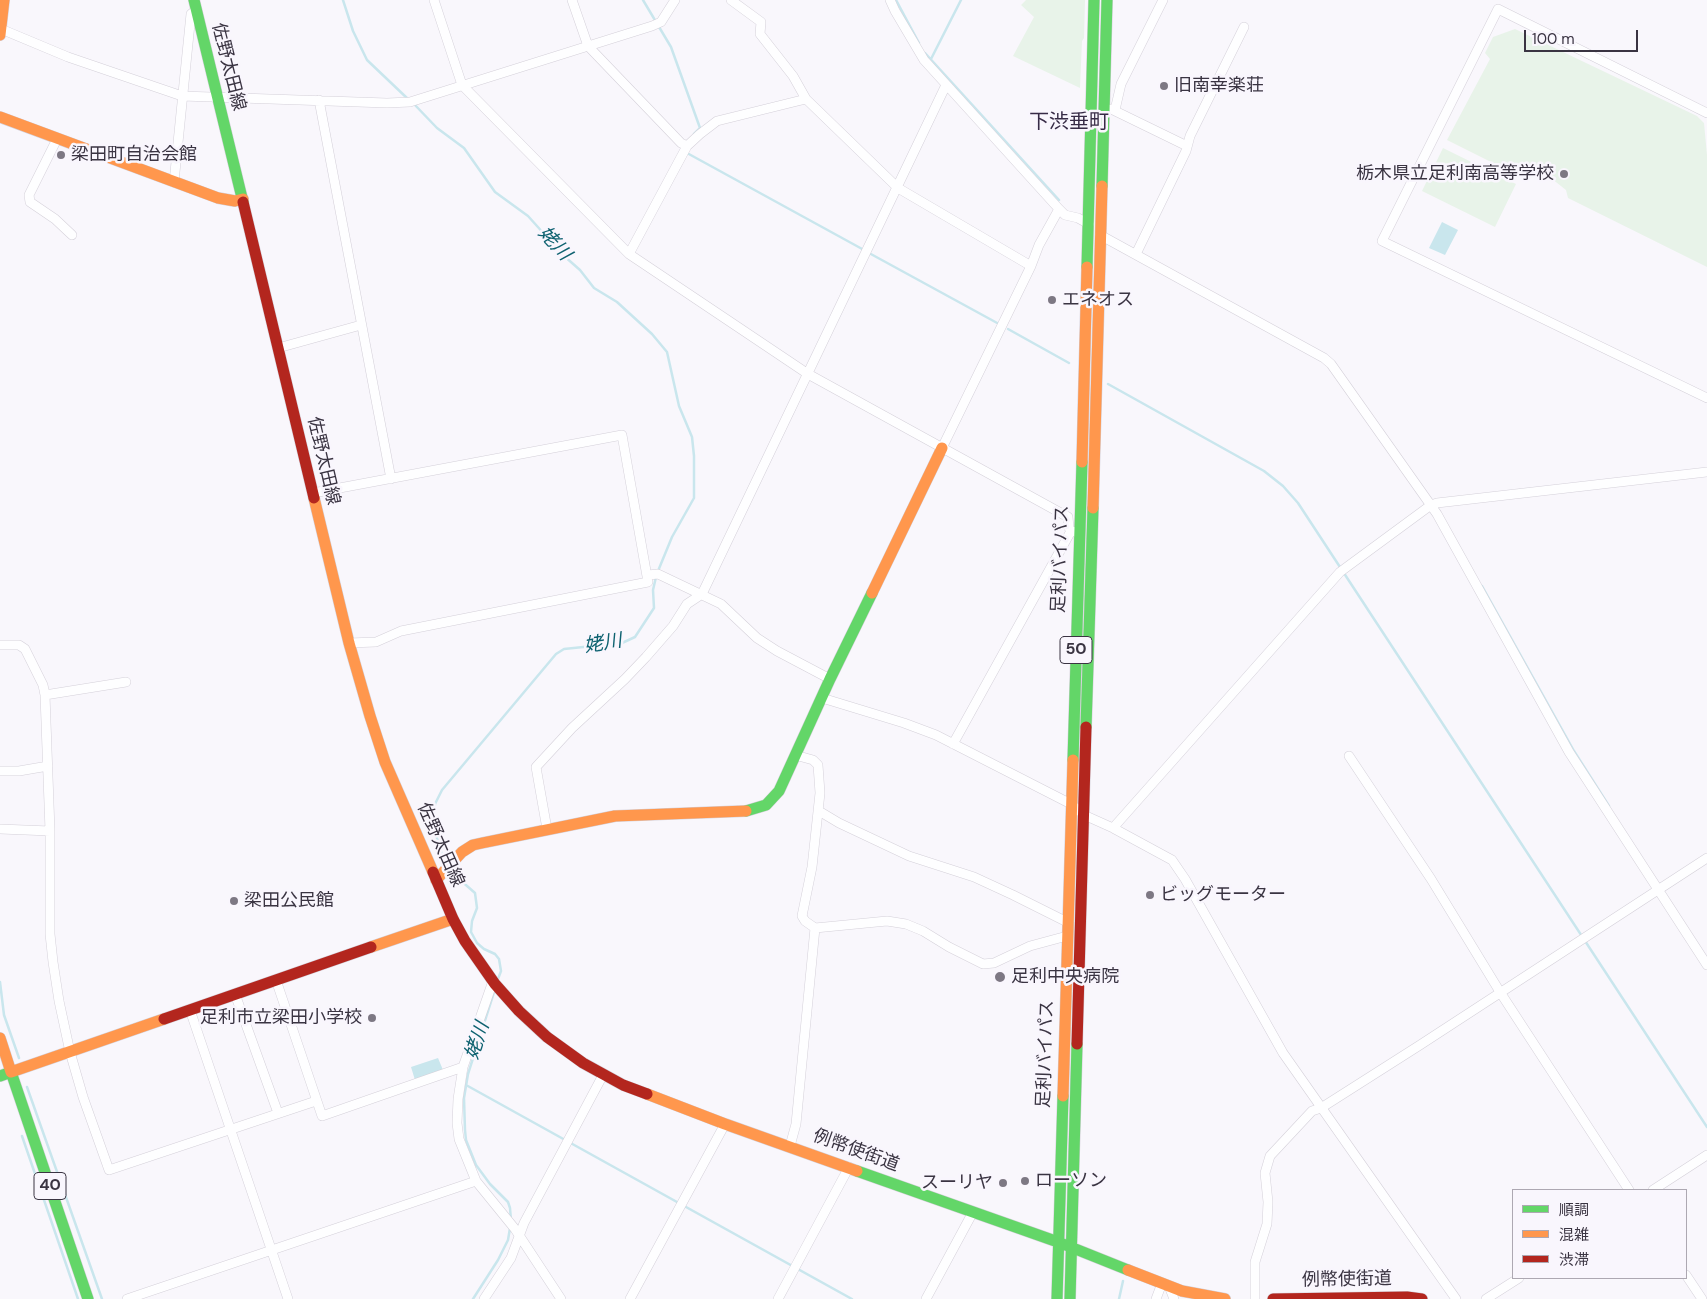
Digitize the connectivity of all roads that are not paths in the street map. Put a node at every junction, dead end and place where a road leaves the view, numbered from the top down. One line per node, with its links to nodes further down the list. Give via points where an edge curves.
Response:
1 (4, 0): 12 (main road)
2 (434, 0): 14 (street)
3 (572, 0): 13 (street)
4 (675, 0): 13 (street, via 660,22)
5 (731, 0): 18 (street, via 761,22 760,34 793,76)
6 (890, 0): 15 (street, via 924,60)
7 (1094, 0): 30 (main road, 足利バイパス / 50)
8 (1107, 0): 20 (main road, 足利バイパス / 50)
9 (1163, 0): 20 (street)
10 (195, 5): 16 (street, via 191,14); 17 (main road, 佐野太田線)
11 (1244, 27): 25 (street)
12 (1, 32): 16 (street)
13 (588, 46): 14 (street); 24 (street)
14 (462, 85): 19 (street, via 410,102); 33 (street)
15 (946, 85): 27 (street); 29 (street)
16 (182, 96): 17 (street); 26 (street)
17 (217, 98): 19 (street); 28 (main road, 佐野太田線)
18 (806, 99): 24 (street, via 717,121); 27 (street)
19 (319, 100): 36 (street)
20 (1110, 109): 25 (street); 32 (main road, 足利バイパス / 50)
21 (1707, 113): 39 (street, via 1498,9 1382,241)
22 (0, 117): 23 (main road)
23 (57, 139): 26 (main road); 31 (street, via 29,195 30,202 55,219)
24 (687, 146): 33 (street)
25 (1187, 146): 34 (street)
26 (174, 182): 28 (main road, via 218,198)
27 (898, 188): 35 (street); 38 (street)
28 (243, 199): 37 (main road, 佐野太田線)
29 (1059, 210): 30 (street); 35 (street)
30 (1088, 223): 32 (street); 45 (main road, 足利バイパス / 50)
31 (72, 236)
32 (1101, 236): 34 (street); 61 (main road, 足利バイパス / 50)
33 (629, 254): 38 (street)
34 (1136, 254): 44 (street, via 1324,358 1338,373)
35 (1031, 266): 40 (street)
36 (361, 325): 37 (street); 42 (street)
37 (278, 348): 43 (main road, 佐野太田線)
38 (808, 374): 40 (street); 47 (street)
39 (1707, 398)
40 (942, 448): 45 (street, via 1068,517 1069,528); 50 (main road)
41 (1707, 472): 44 (street)
42 (391, 479): 43 (street); 46 (street, via 622,435)
43 (314, 494): 48 (main road, 佐野太田線)
44 (1431, 506): 62 (street, via 1340,572); 68 (street, via 1569,752)
45 (1076, 532): 54 (street); 59 (main road, 足利バイパス / 50)
46 (648, 575): 47 (street, via 658,574); 48 (street, via 648,582 401,631 376,642)
47 (702, 594): 50 (street, via 721,604 757,638); 64 (street, via 687,604 646,657 536,767)
48 (348, 643): 67 (main road, 佐野太田線, via 385,762)
49 (0, 644): 52 (street, via 19,645 25,649)
50 (830, 679): 53 (main road)
51 (126, 682): 52 (street)
52 (45, 695): 57 (street)
53 (822, 698): 54 (street, via 922,729); 55 (main road)
54 (953, 744): 59 (street)
55 (795, 755): 60 (street, via 813,760 818,765); 64 (main road, via 779,791 758,809 614,816)
56 (1349, 756): 76 (street, via 1431,878)
57 (48, 766): 58 (street); 65 (street)
58 (0, 771)
59 (1071, 804): 61 (street); 70 (main road, 足利バイパス / 50)
60 (819, 811): 70 (street, via 909,856 974,877); 71 (street, via 802,916)
61 (1084, 815): 62 (street); 98 (main road, 足利バイパス / 50)
62 (1113, 828): 85 (street, via 1172,860 1282,1054)
63 (0, 829): 65 (street)
64 (547, 829): 67 (main road, via 473,845)
65 (50, 831): 80 (street, via 50,934)
66 (1707, 858): 68 (street)
67 (439, 876): 69 (main road, 佐野太田線)
68 (1658, 890): 73 (street); 76 (street)
69 (453, 919): 74 (main road); 75 (main road, 例幣使街道)
70 (1067, 922): 72 (main road, 足利バイパス / 50)
71 (814, 928): 72 (street, via 888,921 906,924 983,964); 89 (street, via 796,1124)
72 (1067, 936): 97 (main road, 足利バイパス / 50)
73 (1707, 965)
74 (276, 980): 77 (main road); 84 (street)
75 (496, 985): 81 (street); 83 (main road, 例幣使街道, via 546,1037)
76 (1500, 992): 85 (street); 93 (street)
77 (235, 994): 78 (main road); 86 (street)
78 (190, 1010): 80 (main road); 88 (street)
79 (0, 1038): 82 (main road)
80 (70, 1052): 82 (main road); 88 (street, via 108,1170)
81 (463, 1067): 84 (street, via 322,1116); 92 (street, via 457,1124 459,1139)
82 (6, 1074): 103 (main road, 40)
83 (603, 1075): 87 (main road, 例幣使街道); 96 (street)
84 (316, 1101): 86 (street)
85 (1321, 1108): 116 (street, via 1312,1111 1270,1156 1264,1173 1267,1224 1255,1262); 119 (street)
86 (278, 1113): 88 (street)
87 (726, 1124): 89 (main road, 例幣使街道); 108 (street)
88 (230, 1130): 99 (street)
89 (790, 1146): 91 (main road, 例幣使街道)
90 (1707, 1155): 94 (street)
91 (849, 1167): 95 (main road, 例幣使街道); 109 (street)
92 (476, 1181): 96 (street); 99 (street)
93 (1628, 1189)
94 (1655, 1189)
95 (973, 1212): 97 (main road, 例幣使街道); 110 (street)
96 (517, 1232): 106 (street, via 511,1258); 107 (street)
97 (1058, 1242): 98 (main road, 例幣使街道); 111 (main road, 足利バイパス / 50)
98 (1072, 1247): 102 (main road, 例幣使街道); 112 (main road, 足利バイパス / 50)
99 (270, 1250): 104 (street); 105 (street)
100 (1687, 1276): 121 (street)
101 (1517, 1279): 120 (street)
102 (1165, 1285): 113 (street); 114 (street); 115 (main road, 例幣使街道)
103 (88, 1299)
104 (127, 1299)
105 (288, 1299)
106 (484, 1299)
107 (561, 1299)
108 (630, 1299)
109 (778, 1299)
110 (926, 1299)
111 (1056, 1299)
112 (1070, 1299)
113 (1156, 1299)
114 (1174, 1299)
115 (1224, 1299)
116 (1256, 1299)
117 (1273, 1299): 118 (main road, 例幣使街道)
118 (1422, 1299)
119 (1456, 1299)
120 (1486, 1299)
121 (1702, 1299)

